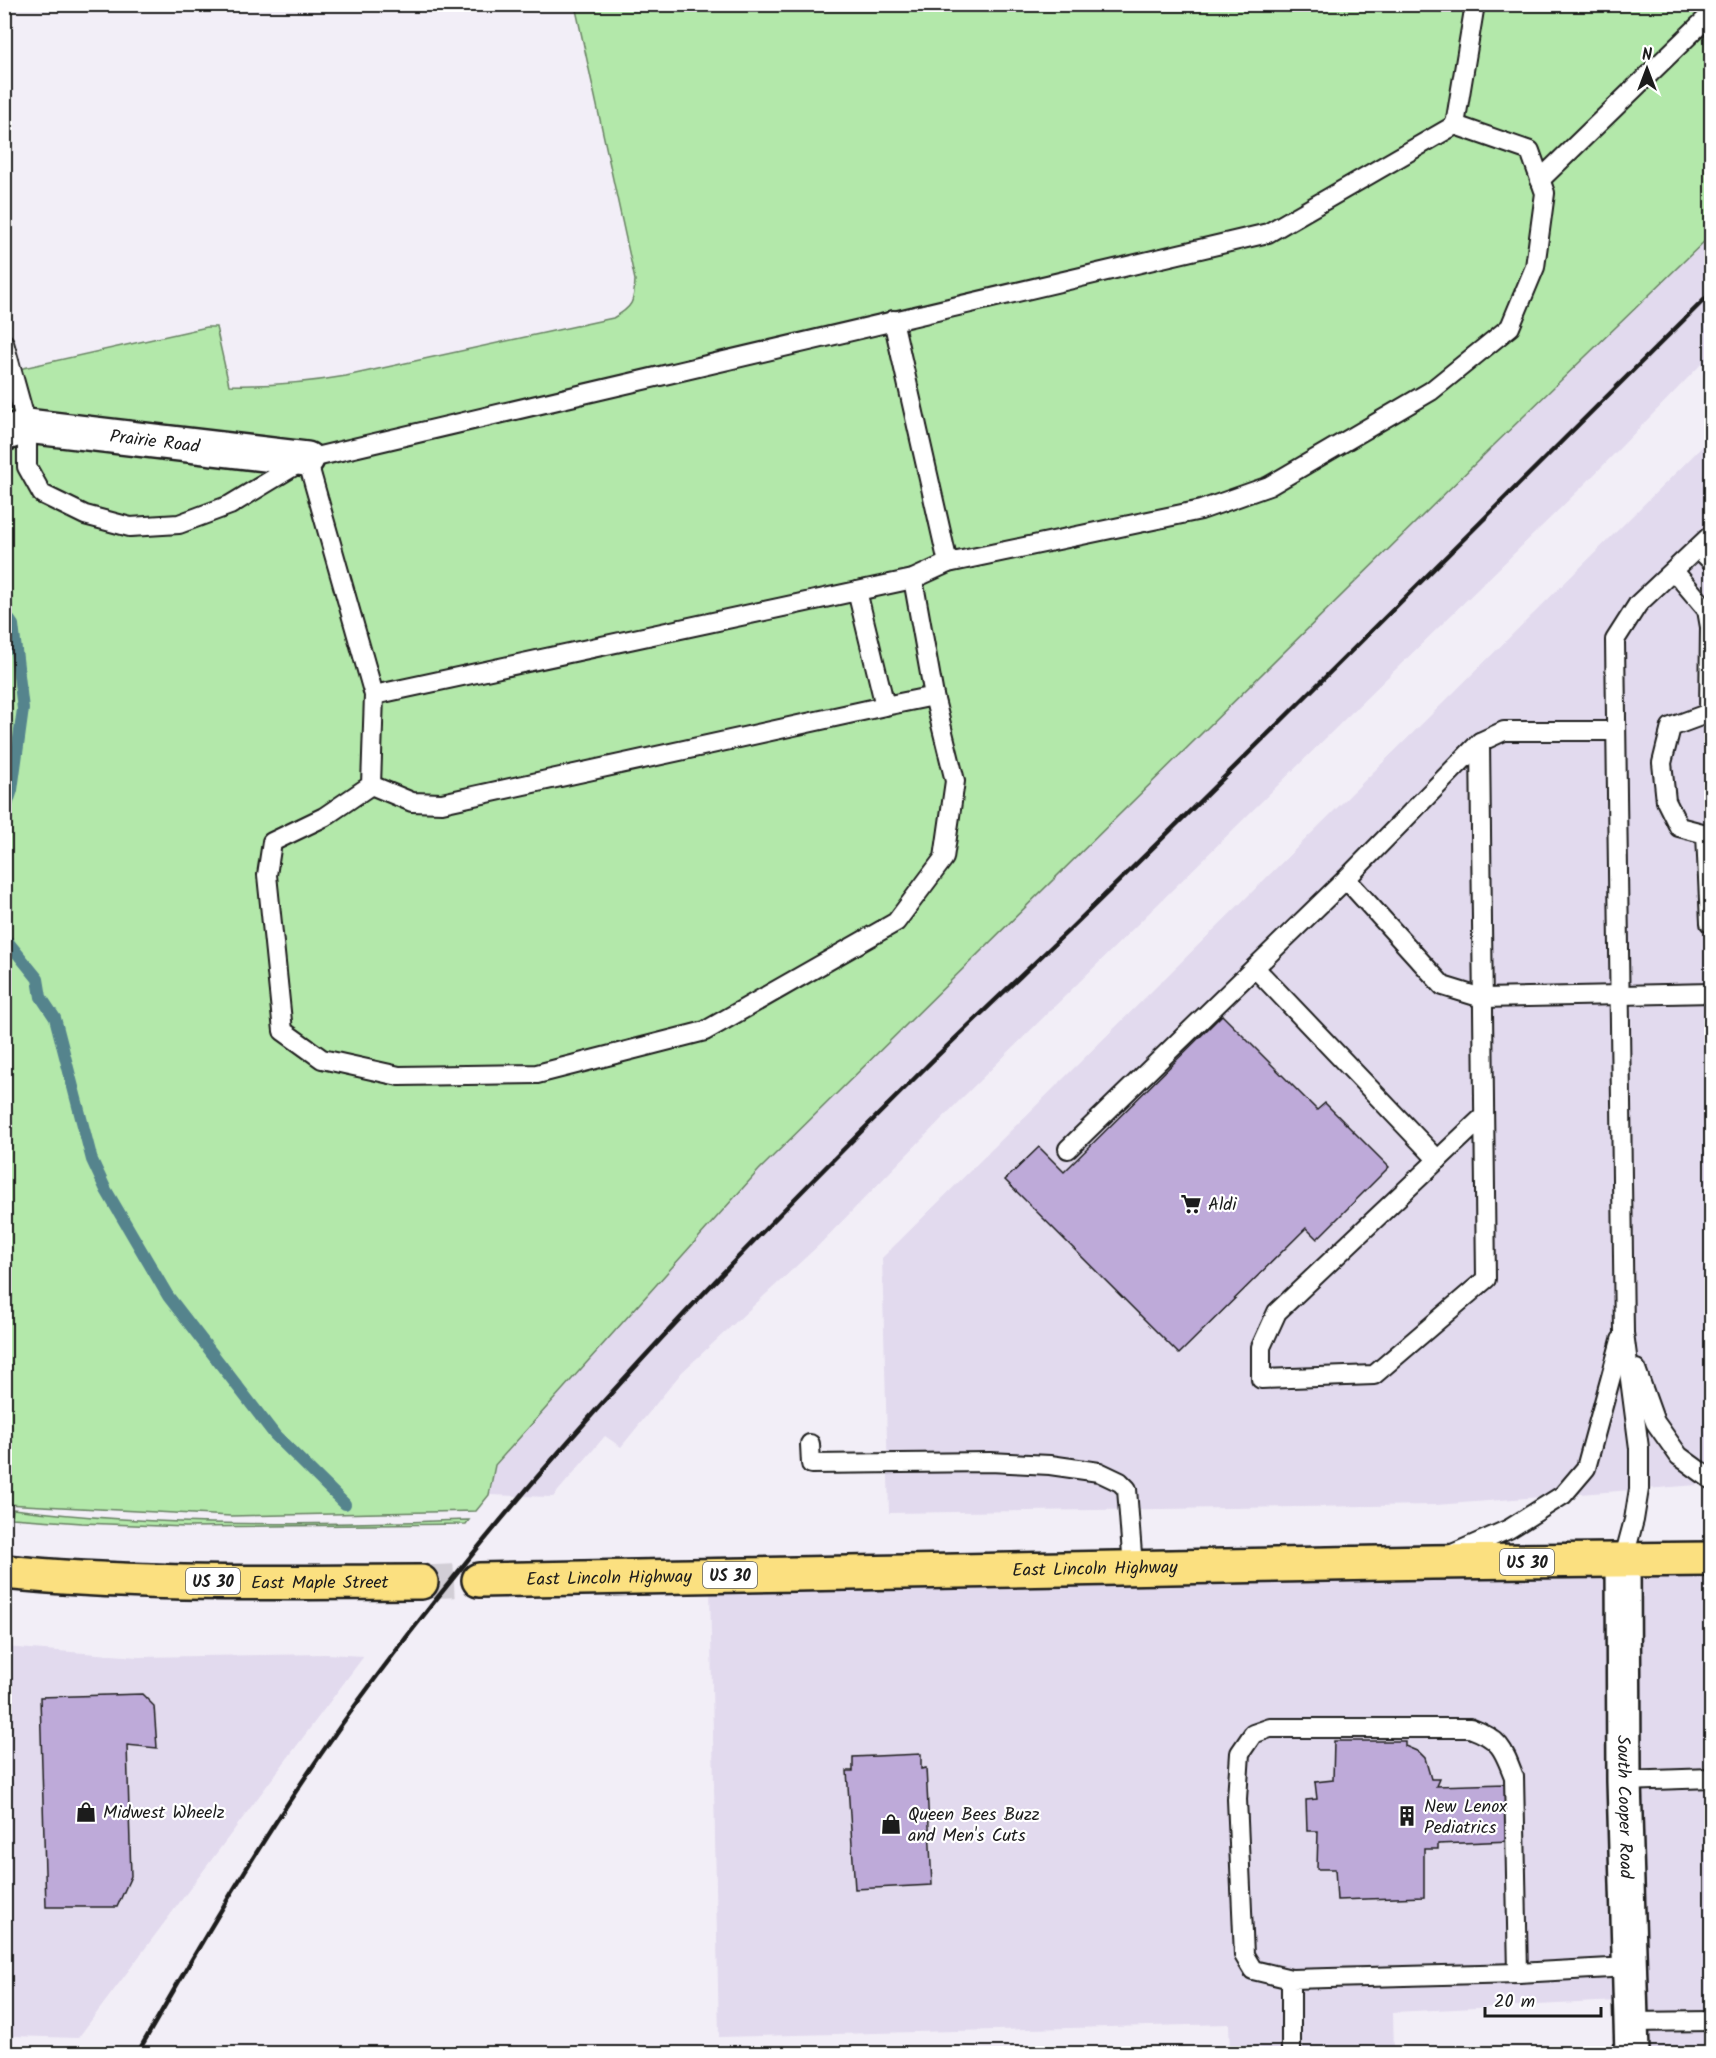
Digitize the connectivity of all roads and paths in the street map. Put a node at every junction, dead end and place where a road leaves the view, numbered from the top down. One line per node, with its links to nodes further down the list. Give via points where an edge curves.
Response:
1 (1475, 4): 3 (lane)
2 (1712, 13): 4 (lane)
3 (1455, 125): 4 (lane, via 1530,152); 5 (lane, via 1268,233)
4 (1540, 180): 12 (lane, via 1545,193 1535,267 1510,327 1431,391 1269,486 1201,510)
5 (893, 320): 8 (lane); 12 (lane)
6 (4, 343): 7 (lane)
7 (16, 430): 8 (street, Prairie Road); 8 (lane, via 27,467 42,494 85,515 130,527 179,524 230,505)
8 (307, 459): 17 (lane)
9 (1712, 534): 10 (lane)
10 (1698, 548): 11 (lane); 13 (lane)
11 (1712, 562)
12 (948, 563): 14 (lane)
13 (1674, 571): 16 (lane, via 1707,610); 20 (lane, via 1638,604 1615,640)
14 (913, 579): 15 (lane); 18 (lane)
15 (857, 591): 17 (lane); 19 (lane)
16 (1711, 627): 24 (lane, via 1709,713 1671,727 1662,763 1666,801 1679,827 1706,834)
17 (374, 695): 22 (lane)
18 (934, 696): 19 (lane); 22 (lane, via 955,781 944,858 896,922 705,1031 537,1074 399,1076 322,1059 283,1031 267,875 272,842 324,817)
19 (885, 706): 22 (lane, via 442,803 412,802)
20 (1616, 730): 21 (lane, via 1504,731); 27 (lane)
21 (1480, 742): 23 (lane); 28 (lane)
22 (371, 785)
23 (1346, 879): 25 (lane); 28 (lane, via 1443,986)
24 (1712, 924)
25 (1255, 968): 30 (lane); 31 (lane)
26 (1712, 993): 27 (lane)
27 (1620, 995): 28 (lane); 32 (lane)
28 (1482, 998): 29 (lane)
29 (1484, 1116): 31 (lane); 31 (lane, via 1486,1279 1374,1375 1261,1378 1261,1347 1277,1312)
30 (1068, 1149)
31 (1438, 1160)
32 (1623, 1333): 34 (lane, via 1654,1422 1679,1456); 36 (lane, via 1586,1468 1563,1495 1509,1529); 37 (lane, via 1639,1448 1639,1489)
33 (810, 1444): 38 (lane, via 811,1464 990,1462 1099,1472 1127,1489)
34 (1712, 1480)
35 (1712, 1559): 37 (main road, East Lincoln Highway / US 30)
36 (1432, 1562): 37 (main road, East Lincoln Highway / US 30); 38 (main road, East Lincoln Highway / US 30)
37 (1623, 1562): 43 (street, South Cooper Road)
38 (1133, 1567): 40 (main road, East Lincoln Highway / US 30)
39 (4, 1572): 41 (main road, East Maple Street / US 30, via 89,1578)
40 (479, 1580)
41 (421, 1582)
42 (1712, 1778): 43 (lane)
43 (1624, 1780): 44 (street, South Cooper Road)
44 (1629, 1967): 45 (lane); 48 (street, South Cooper Road)
45 (1518, 1973): 46 (lane); 46 (lane, via 1514,1777 1504,1752 1489,1735 1470,1728 1270,1728 1253,1734 1240,1754 1237,1798 1244,1955 1253,1970)
46 (1291, 1979): 49 (lane)
47 (1712, 2021): 48 (lane)
48 (1632, 2038)
49 (1291, 2054)

